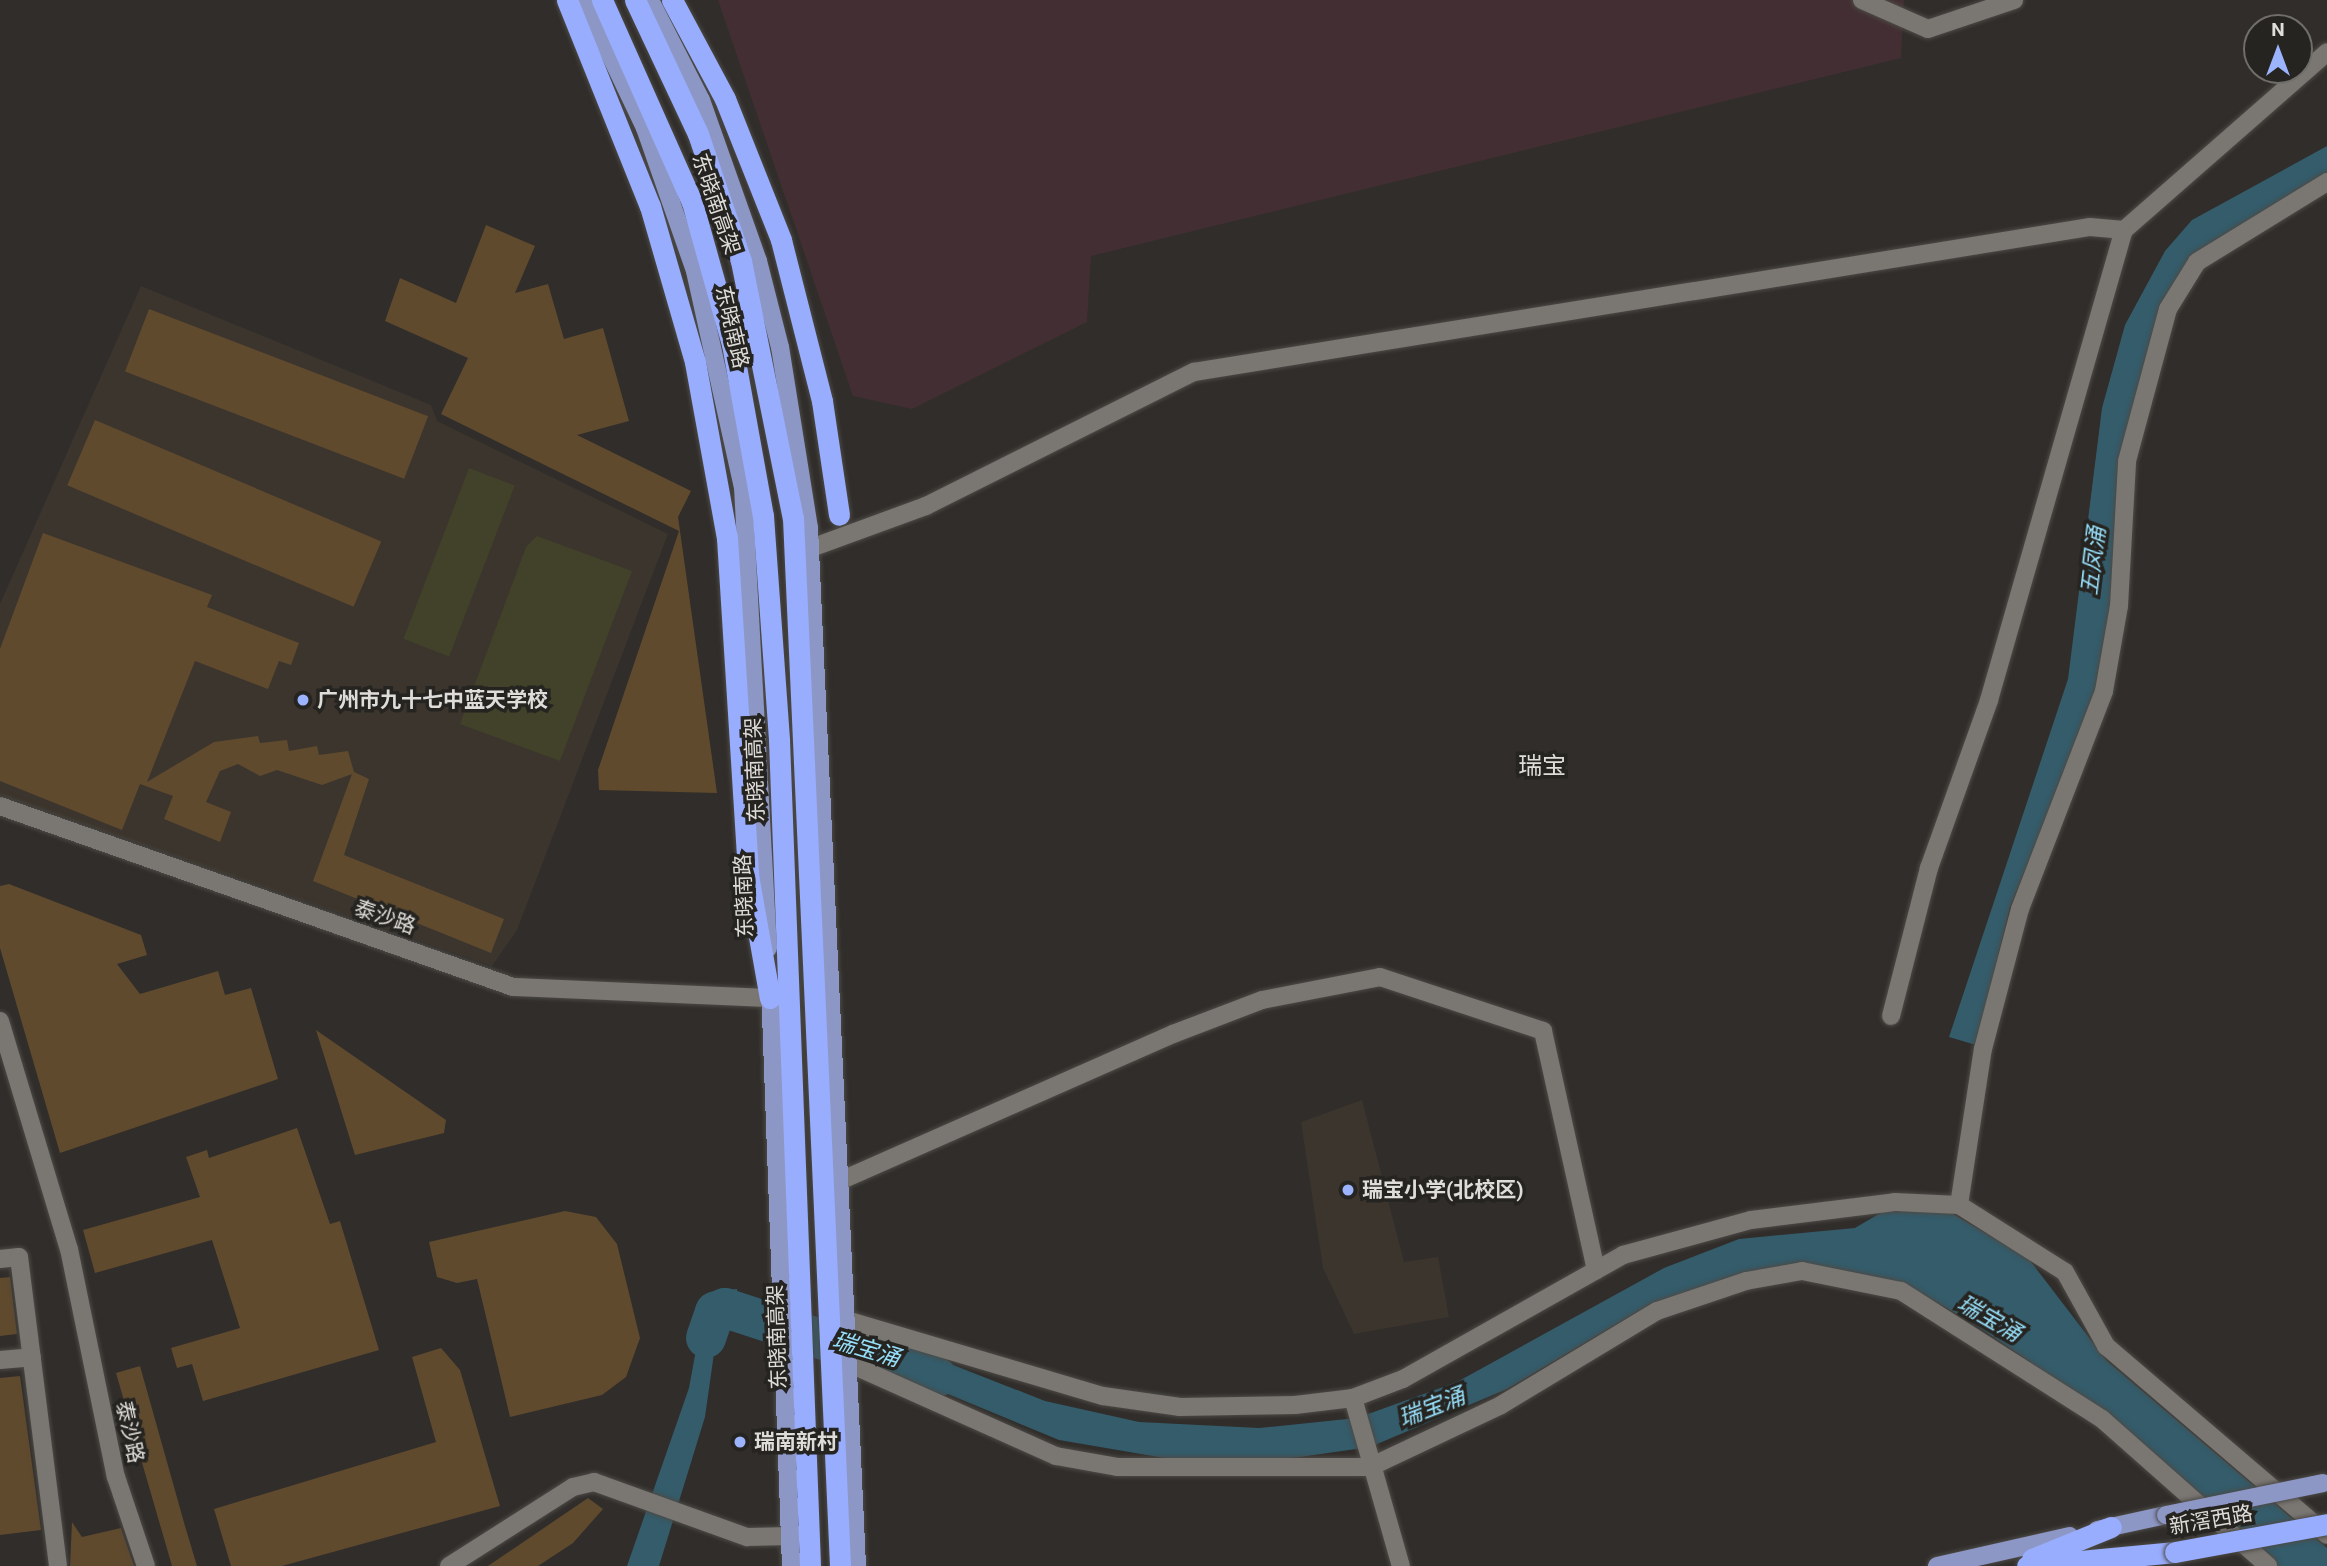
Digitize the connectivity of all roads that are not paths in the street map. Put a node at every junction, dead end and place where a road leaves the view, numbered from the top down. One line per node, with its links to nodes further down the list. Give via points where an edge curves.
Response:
1 (567, 0): 15 (highway, via 650,206 686,323 726,527 748,875)
2 (584, 0): 15 (main road, 东晓南路, via 640,117 695,271 743,487 755,627)
3 (602, 0): 29 (highway, 东晓南高架, via 692,202 733,344 764,516 778,727)
4 (635, 0): 41 (highway, 东晓南高架, via 698,134 741,261 793,518)
5 (650, 0): 13 (main road, 东晓南路, via 701,100 758,261 780,347)
6 (672, 0): 12 (highway, via 725,99 781,240 819,388)
7 (1862, 0): 8 (street, via 1928,29)
8 (2014, 0)
9 (2327, 52): 11 (street)
10 (2327, 182): 19 (street, via 2197,262 2168,309 2127,461 2119,606 2104,691 2020,909 1983,1049)
11 (2124, 230): 13 (street, via 2090,228 1194,372 926,506); 16 (street, via 1989,700 1929,868)
12 (839, 515)
13 (811, 548): 18 (main road, 东晓南路)
14 (0, 806): 15 (street, 泰沙路, via 513,987)
15 (770, 998): 33 (main road, 东晓南路)
16 (1891, 1016)
17 (0, 1021): 36 (street, 泰沙路, via 69,1248 116,1477)
18 (842, 1180): 21 (street, via 1173,1034 1262,1000 1380,977 1543,1031); 22 (main road, 东晓南路)
19 (1958, 1205): 21 (street, via 1895,1202 1751,1220 1623,1255); 32 (street, via 2065,1272 2106,1346)
20 (0, 1259): 23 (street, via 19,1257)
21 (1596, 1270): 26 (street, via 1403,1379)
22 (846, 1320): 25 (main road, 东晓南路); 26 (street, via 1102,1396 1180,1407)
23 (32, 1357): 24 (street); 35 (street)
24 (0, 1360)
25 (848, 1363): 27 (street, via 1056,1456 1117,1467); 42 (main road, 东晓南路)
26 (1353, 1398): 27 (street)
27 (1370, 1467): 43 (street); 48 (street, via 1501,1405 1657,1311 1746,1281 1802,1271 1900,1292 2102,1419)
28 (2325, 1483): 31 (main road, bridge)
29 (808, 1511): 39 (highway); 40 (highway, 东晓南高架)
30 (2327, 1524): 34 (highway, 新滘西路, bridge)
31 (2111, 1527): 44 (main road); 45 (highway)
32 (2327, 1535)
33 (790, 1536): 37 (street, via 747,1537 594,1482 573,1487); 38 (main road, 东晓南路)
34 (2175, 1552): 46 (highway); 47 (highway, 新滘西路)
35 (58, 1566)
36 (146, 1566)
37 (449, 1566)
38 (791, 1566)
39 (797, 1566)
40 (810, 1566)
41 (840, 1566)
42 (857, 1566)
43 (1401, 1566)
44 (1937, 1566)
45 (2015, 1566)
46 (2027, 1566)
47 (2105, 1566)
48 (2268, 1566)

